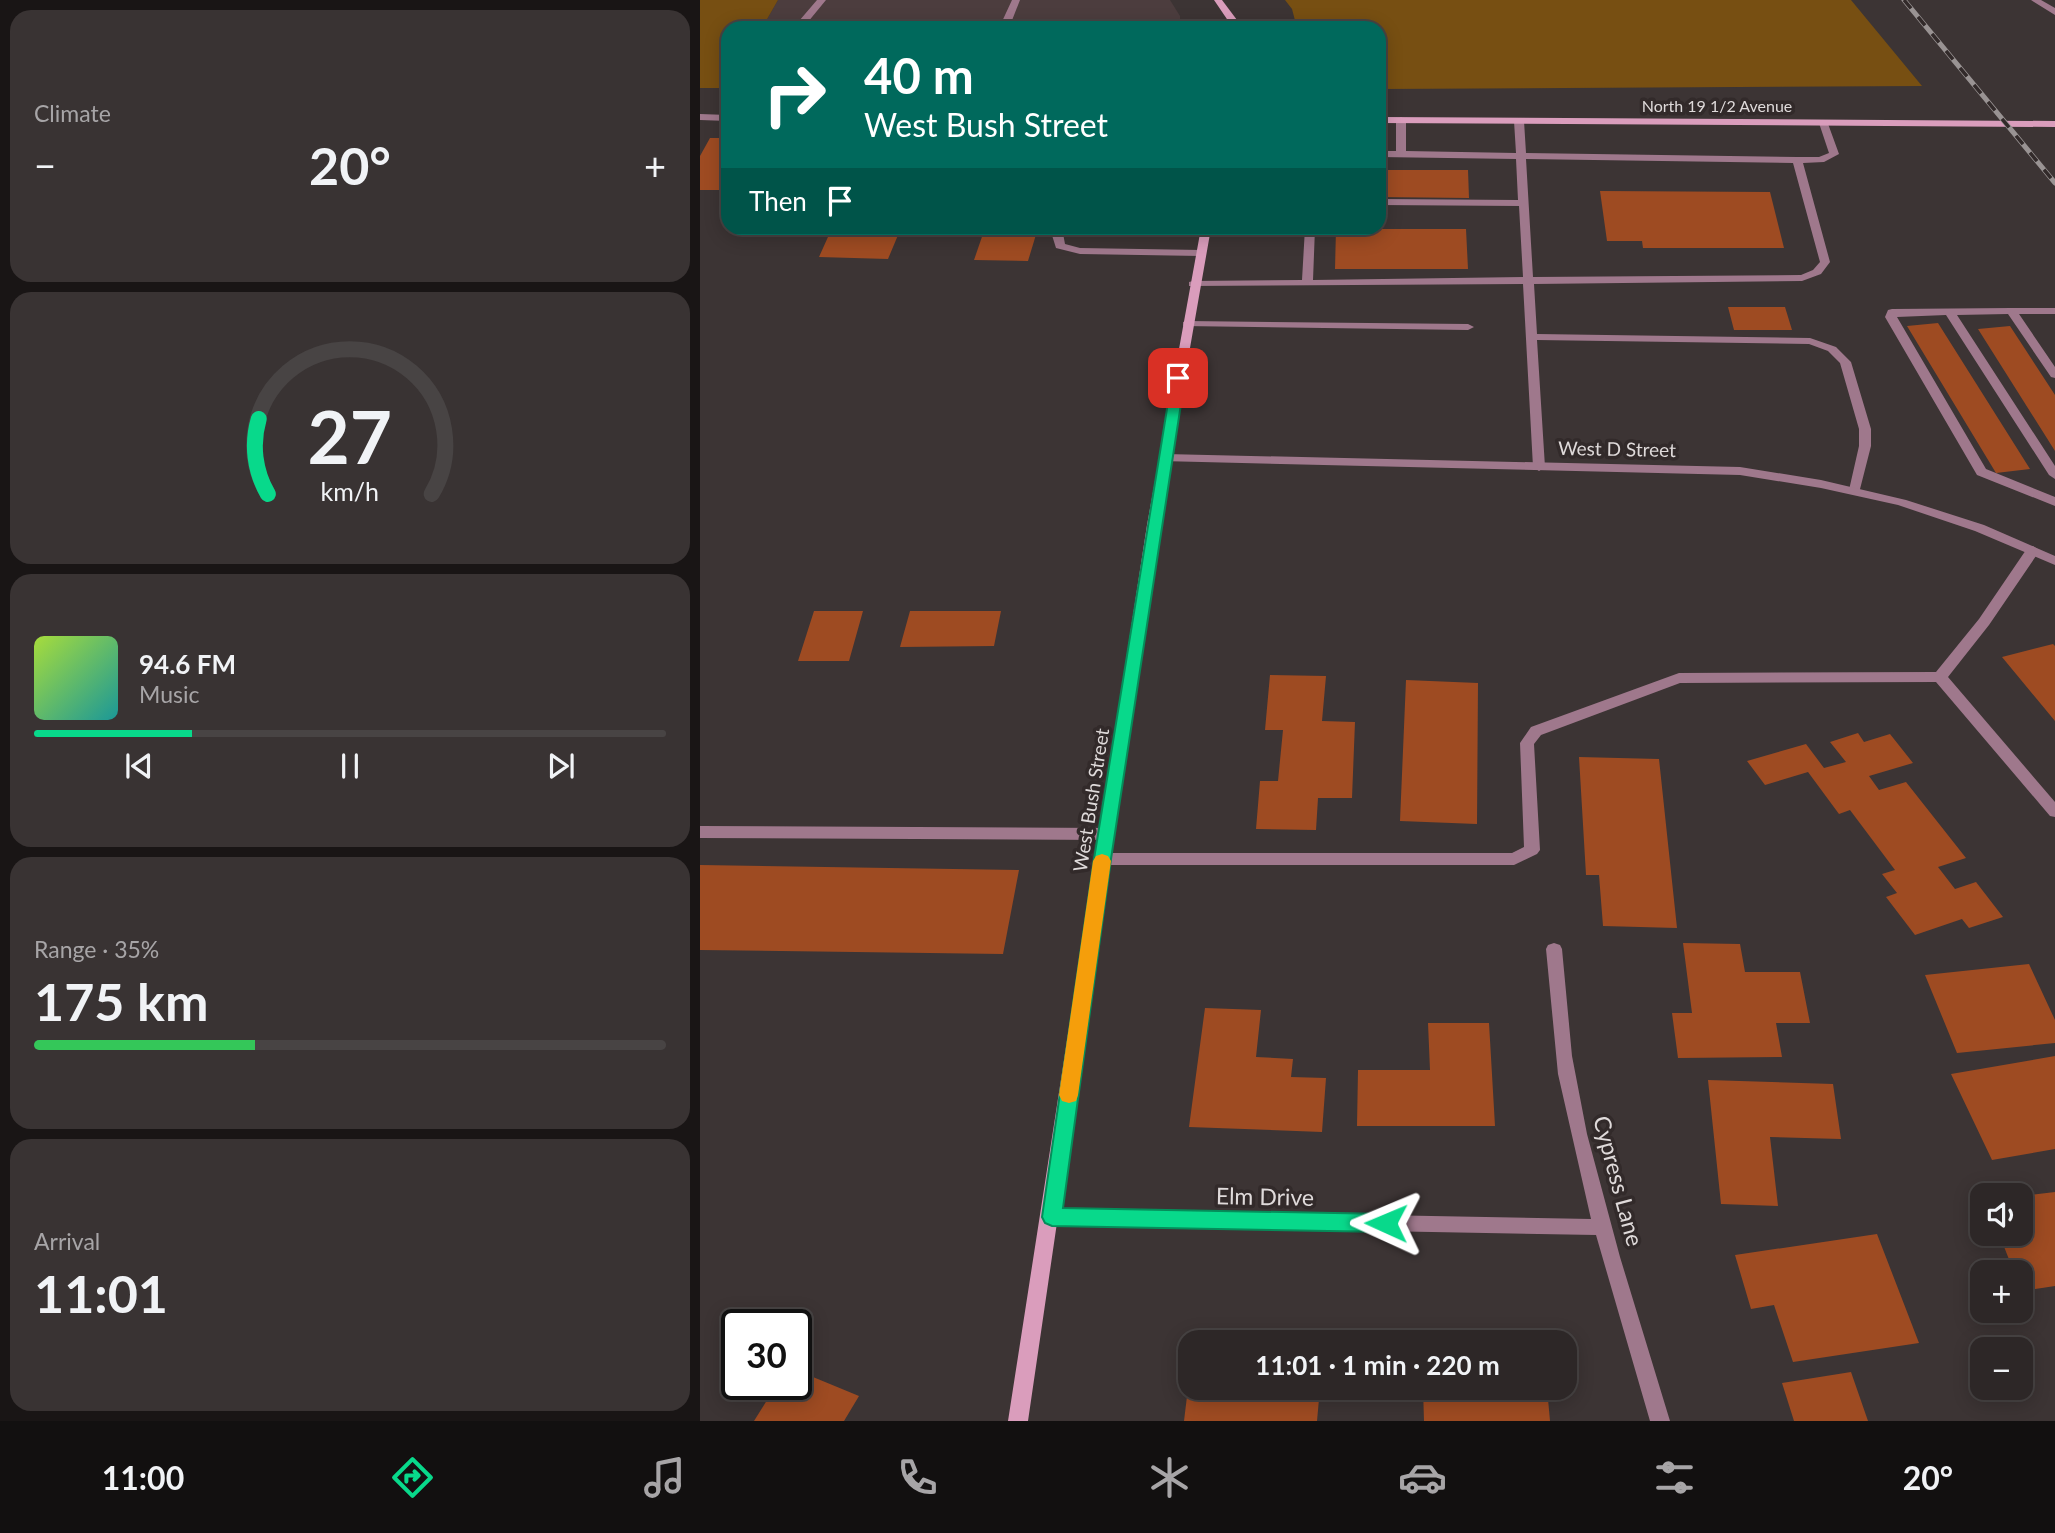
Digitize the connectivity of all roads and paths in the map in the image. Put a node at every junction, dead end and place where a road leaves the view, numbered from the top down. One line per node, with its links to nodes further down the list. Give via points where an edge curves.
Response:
1 (822, 0): 6 (street)
2 (1016, 0): 7 (street)
3 (1218, 0): 8 (main road)
4 (2035, 0): 5 (street)
5 (2055, 12)
6 (804, 21)
7 (1007, 21)
8 (1233, 21)
9 (700, 117): 10 (street)
10 (721, 118)
11 (1386, 120): 12 (main road, North 19 1/2 Avenue)
12 (1401, 120): 13 (main road, North 19 1/2 Avenue); 17 (street)
13 (1520, 121): 14 (main road, North 19 1/2 Avenue); 18 (street)
14 (1824, 123): 15 (main road, North 19 1/2 Avenue); 19 (street, via 1834,154 1820,160)
15 (2055, 124)
16 (1386, 154): 17 (street)
17 (1401, 154): 18 (street)
18 (1520, 156): 19 (street); 21 (street)
19 (1797, 160): 26 (street, via 1825,262 1817,272 1802,278)
20 (1386, 202): 21 (street)
21 (1523, 203): 26 (street)
22 (1058, 235): 25 (street, via 1059,246 1080,251)
23 (1205, 235): 25 (main road, West Bush Street)
24 (1310, 235): 27 (street)
25 (1201, 253): 28 (main road, West Bush Street)
26 (1529, 281): 27 (street); 34 (street)
27 (1307, 282): 28 (street)
28 (1193, 284): 32 (main road, West Bush Street)
29 (1949, 311): 30 (street); 38 (street); 40 (street, via 1900,310 1891,317 1981,472)
30 (2011, 311): 31 (street); 35 (street)
31 (2055, 311)
32 (1187, 324): 33 (street); 36 (main road, West Bush Street)
33 (1468, 327)
34 (1532, 337): 37 (street); 39 (street, via 1810,341 1832,349 1845,362 1865,429)
35 (2055, 375)
36 (1165, 458): 37 (street, West D Street); 46 (main road, West Bush Street)
37 (1539, 467): 39 (street, West D Street, via 1740,471)
38 (2055, 475)
39 (1855, 490): 41 (street, West D Street, via 1917,506)
40 (2055, 502)
41 (2033, 550): 42 (street, West D Street); 43 (street)
42 (2055, 561)
43 (1941, 677): 44 (street); 47 (street, via 1679,678 1536,732 1527,743 1532,850 1514,859)
44 (2055, 812)
45 (700, 832): 46 (street)
46 (1107, 834): 47 (main road, West Bush Street)
47 (1102, 859): 49 (main road, West Bush Street)
48 (1554, 948): 50 (street, Cypress Lane, via 1569,1091)
49 (1052, 1217): 50 (street, Elm Drive); 51 (main road, West Bush Street)
50 (1604, 1227): 52 (street, Cypress Lane)
51 (1018, 1421)
52 (1660, 1421)

